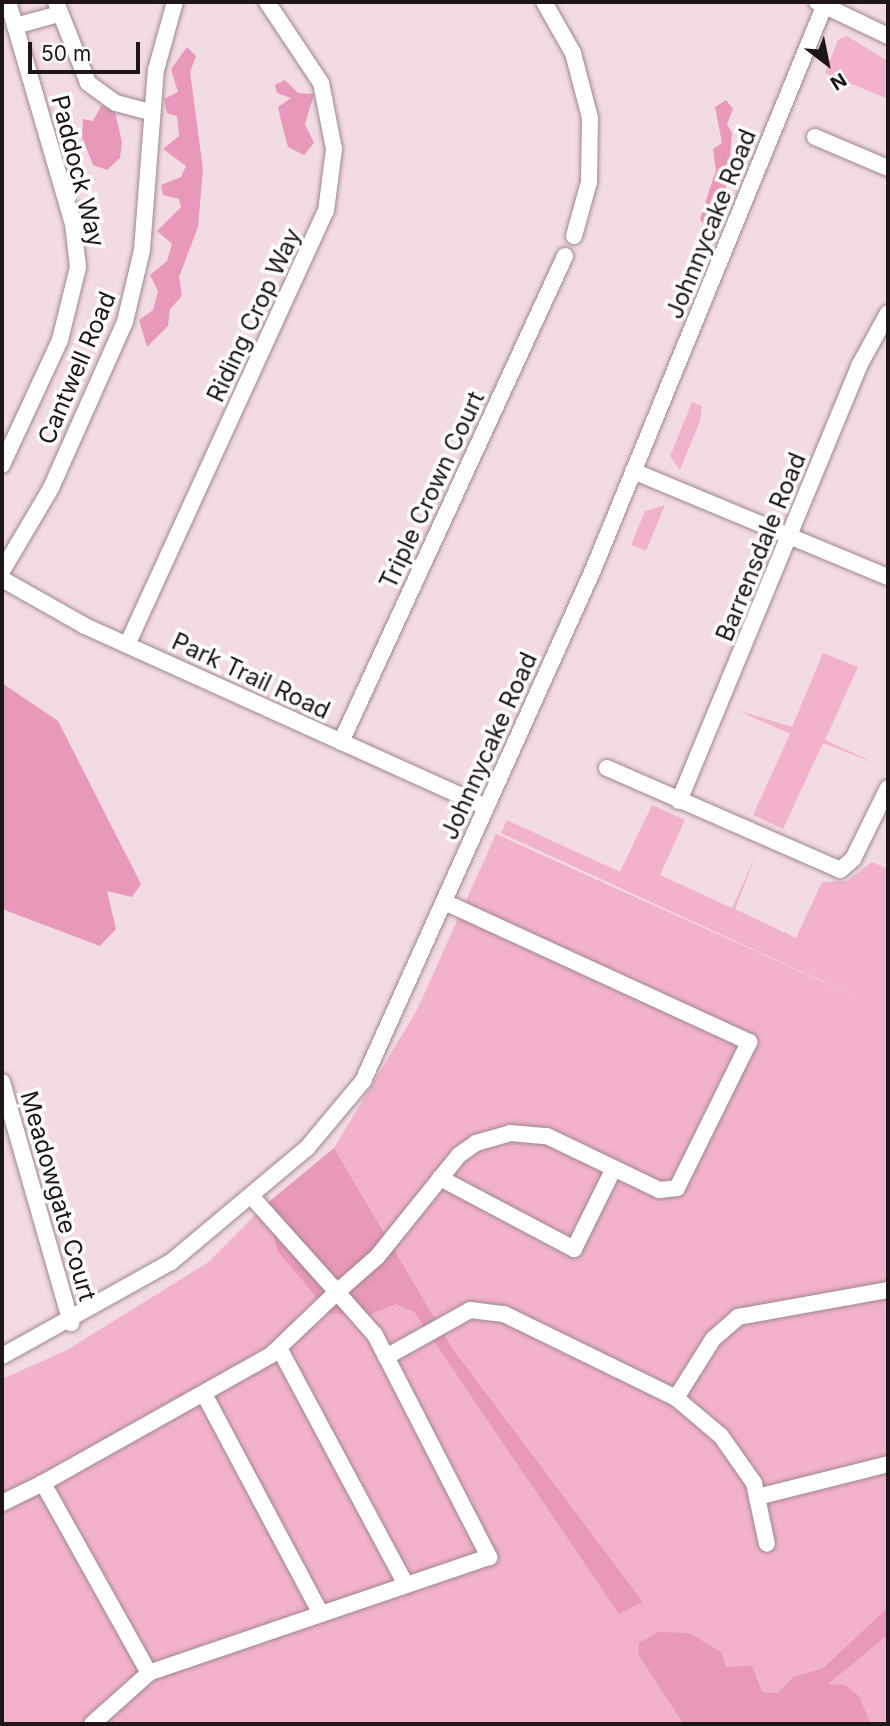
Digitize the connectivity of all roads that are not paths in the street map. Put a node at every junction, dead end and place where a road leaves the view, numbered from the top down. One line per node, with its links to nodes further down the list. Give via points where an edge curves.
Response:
1 (8, 2): 7 (street, Paddock Way)
2 (175, 2): 9 (street, Cantwell Road)
3 (267, 2): 21 (street, Riding Crop Way, via 321,83 334,149 328,201)
4 (544, 2): 12 (street, via 573,53 590,118 589,182)
5 (822, 3): 8 (street); 16 (street, Johnnycake Road)
6 (57, 8): 7 (street); 9 (street, via 88,83 116,103)
7 (15, 26): 15 (street, Paddock Way, via 73,224 78,267 61,340)
8 (888, 36)
9 (150, 113): 18 (street, Cantwell Road, via 142,250 125,322 51,488)
10 (815, 136): 11 (street)
11 (888, 168)
12 (574, 236)
13 (565, 256): 22 (street, Triple Crown Court)
14 (888, 313): 17 (street, Barrensdale Road, via 859,366)
15 (2, 465)
16 (633, 471): 17 (street); 26 (street, Johnnycake Road)
17 (790, 538): 19 (street); 25 (street, Barrensdale Road)
18 (2, 572)
19 (888, 577)
20 (2, 579): 21 (street, Park Trail Road)
21 (127, 645): 22 (street, Park Trail Road)
22 (341, 742): 26 (street, Park Trail Road)
23 (607, 768): 25 (street)
24 (888, 788): 25 (street, via 853,859 840,870)
25 (679, 800)
26 (486, 807): 27 (street, Johnnycake Road)
27 (445, 902): 29 (street, via 749,1042 677,1188 659,1190); 31 (street, Johnnycake Road, via 363,1081 331,1122)
28 (2, 1082): 34 (street, Meadowgate Court)
29 (614, 1168): 30 (street, via 547,1136 510,1133 476,1143); 30 (street, via 574,1249)
30 (440, 1178): 33 (street, via 377,1257)
31 (252, 1197): 33 (street); 34 (street, Johnnycake Road, via 171,1262)
32 (888, 1290): 39 (street, via 738,1317 713,1339)
33 (337, 1292): 35 (street); 37 (street)
34 (71, 1323): 36 (street, Johnnycake Road)
35 (279, 1348): 38 (street); 45 (street)
36 (2, 1356)
37 (386, 1357): 39 (street, via 470,1310 504,1314); 45 (street, via 489,1557)
38 (204, 1394): 41 (street); 46 (street)
39 (676, 1398): 42 (street, via 721,1436)
40 (888, 1464): 42 (street)
41 (43, 1483): 43 (street); 47 (street)
42 (757, 1497): 44 (street)
43 (2, 1503)
44 (768, 1544)
45 (406, 1586): 46 (street)
46 (321, 1614): 47 (street)
47 (149, 1673): 48 (street)
48 (92, 1724)

